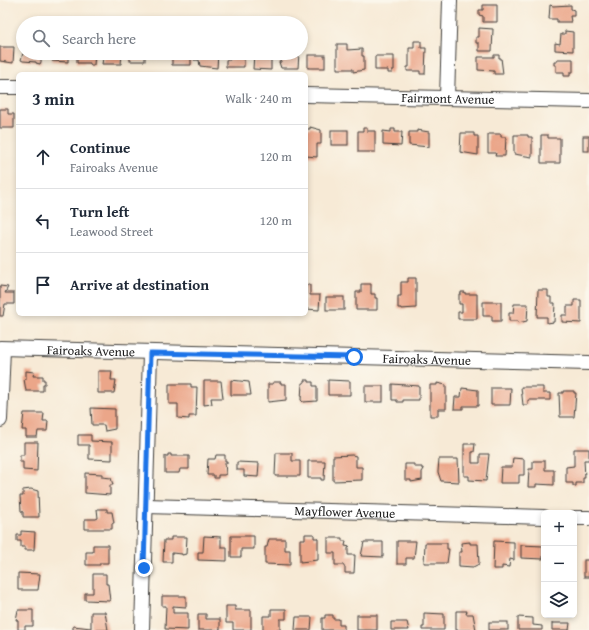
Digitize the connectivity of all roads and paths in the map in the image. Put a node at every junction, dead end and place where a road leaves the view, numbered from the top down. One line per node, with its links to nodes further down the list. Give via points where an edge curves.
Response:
1 (450, 0): 5 (street)
2 (0, 87): 3 (street)
3 (16, 88)
4 (308, 95): 5 (street, Fairmont Avenue)
5 (447, 98): 6 (street, Fairmont Avenue)
6 (589, 101)
7 (1, 348): 8 (street, Fairoaks Avenue); 10 (street)
8 (150, 353): 9 (street, Fairoaks Avenue); 11 (street)
9 (589, 363)
10 (0, 420)
11 (146, 506): 12 (street, Mayflower Avenue); 15 (street)
12 (541, 517)
13 (577, 518): 14 (street)
14 (589, 518)
15 (142, 630)

